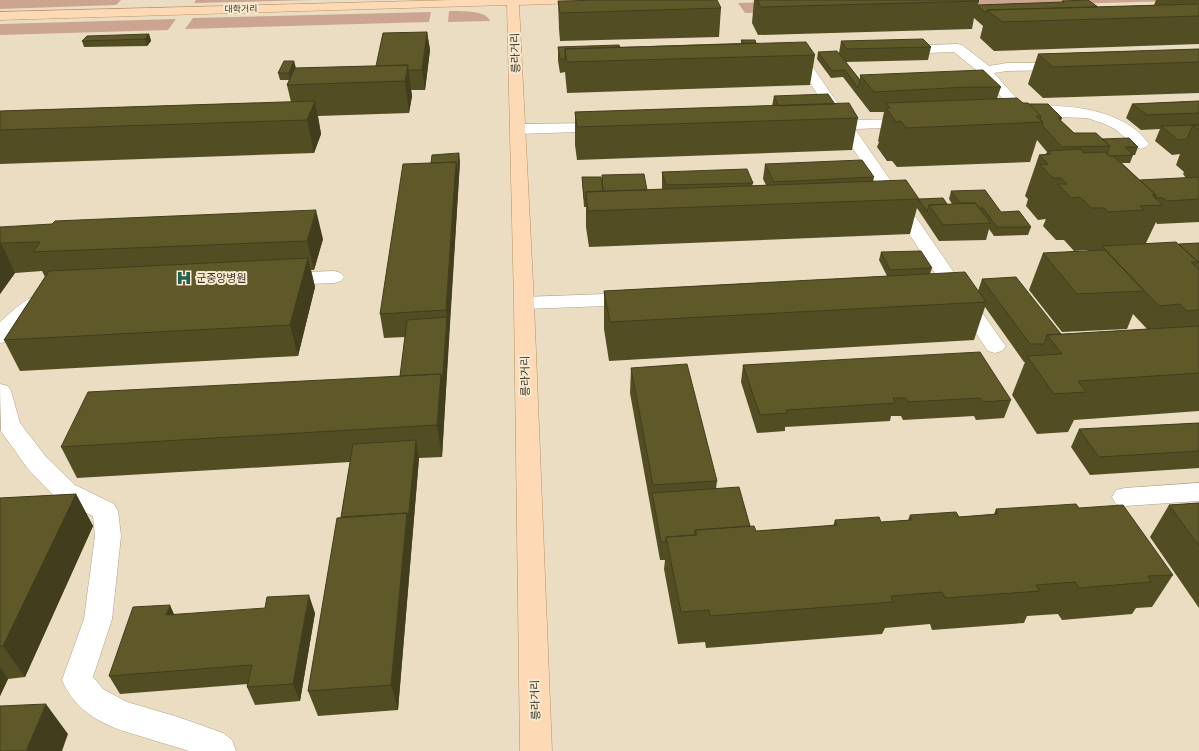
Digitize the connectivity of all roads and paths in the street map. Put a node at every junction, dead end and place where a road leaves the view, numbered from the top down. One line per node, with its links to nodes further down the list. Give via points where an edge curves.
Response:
1 (577, 0): 2 (main road, 대학거리)
2 (513, 1): 3 (main road, 대학거리); 16 (main road, 릉라거리)
3 (0, 16)
4 (886, 50): 9 (street, via 957,48)
5 (807, 53): 7 (street, via 799,53)
6 (774, 59): 7 (street)
7 (791, 61): 14 (street, via 802,63)
8 (1079, 66): 9 (street, via 1007,67)
9 (986, 71): 10 (street)
10 (1020, 112): 11 (street); 17 (street, via 1078,112 1098,117 1120,126)
11 (992, 119)
12 (922, 122): 14 (street)
13 (821, 125): 14 (street)
14 (845, 125): 20 (street)
15 (622, 128): 16 (street)
16 (518, 129): 24 (main road, 릉라거리)
17 (1141, 144)
18 (334, 277): 19 (street)
19 (264, 279)
20 (954, 287): 21 (street); 26 (street)
21 (922, 288)
22 (63, 292): 25 (street, via 49,296 27,308 1,332)
23 (652, 299): 24 (street)
24 (524, 304): 31 (main road, 릉라거리)
25 (0, 337)
26 (995, 346)
27 (0, 391): 30 (street, via 9,425 37,463 66,492 105,510 108,536 98,619 77,680 92,699 120,715 205,741)
28 (1199, 492): 29 (street)
29 (1125, 497)
30 (220, 751)
31 (536, 751)

